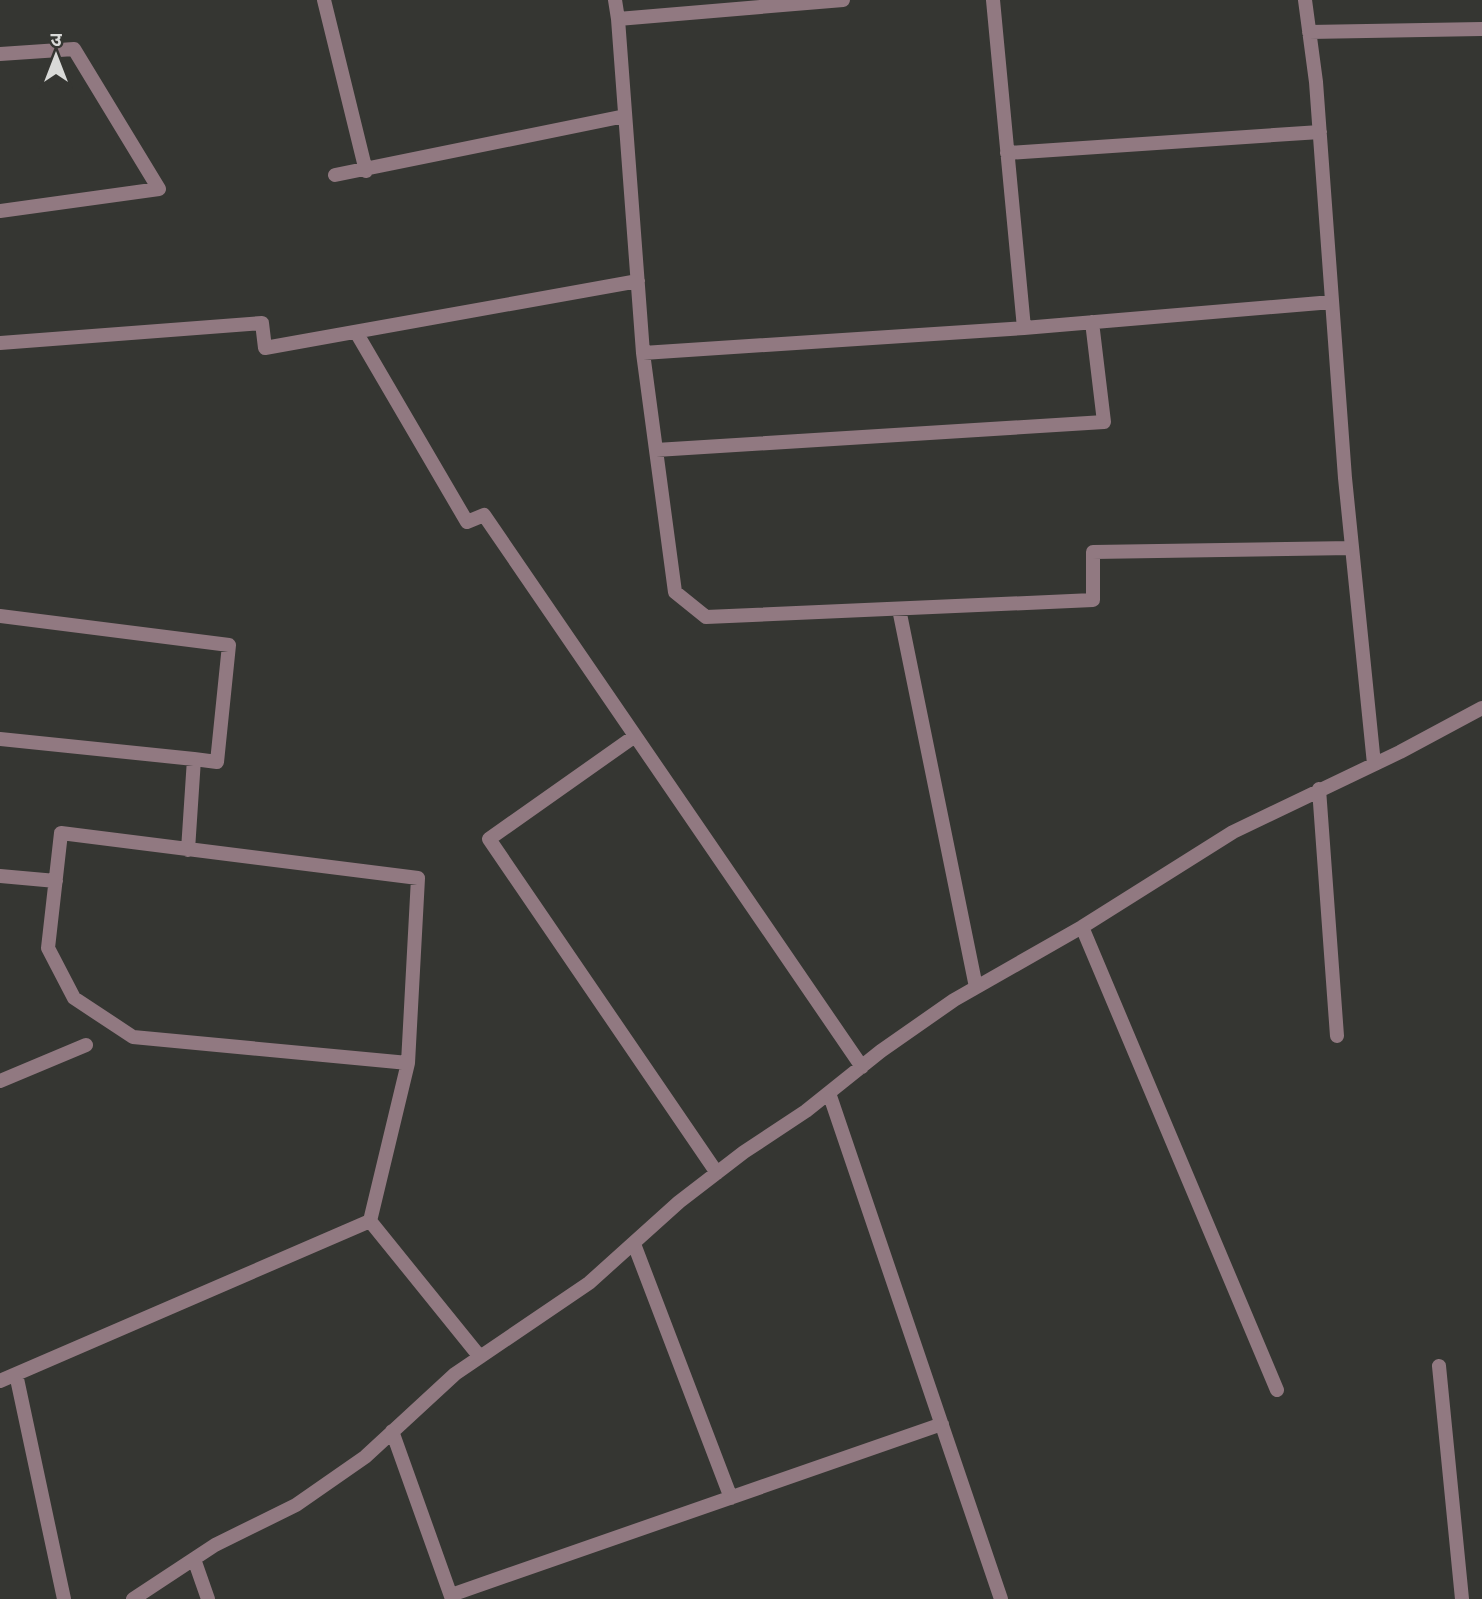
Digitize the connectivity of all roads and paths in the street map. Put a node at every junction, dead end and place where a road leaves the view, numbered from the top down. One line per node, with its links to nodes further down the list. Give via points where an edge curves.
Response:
1 (324, 0): 13 (street)
2 (615, 0): 6 (street)
3 (844, 0): 6 (street)
4 (993, 0): 12 (street)
5 (1306, 0): 8 (street)
6 (618, 19): 10 (street)
7 (1482, 29): 8 (street)
8 (1309, 32): 11 (street)
9 (0, 54): 15 (street, via 74,49 159,189)
10 (625, 116): 13 (street); 16 (street)
11 (1320, 132): 12 (street); 17 (street)
12 (1007, 153): 19 (street)
13 (366, 171): 14 (street)
14 (335, 175)
15 (0, 211)
16 (638, 281): 20 (street); 22 (street)
17 (1332, 302): 18 (street); 24 (street)
18 (1092, 323): 19 (street); 23 (street, via 1104,422)
19 (1024, 328): 22 (street)
20 (356, 332): 21 (street, via 265,348 262,323); 28 (street, via 467,522 484,515)
21 (0, 343)
22 (643, 352): 23 (street)
23 (656, 450): 25 (street, via 675,592 706,617)
24 (1352, 548): 25 (street, via 1093,552 1093,600); 31 (street)
25 (899, 609): 37 (street)
26 (0, 616): 30 (street, via 229,645 217,762)
27 (1482, 708): 31 (street)
28 (635, 736): 41 (street); 44 (street, via 489,839)
29 (0, 738): 30 (street)
30 (194, 759): 33 (street)
31 (1374, 764): 32 (street)
32 (1319, 789): 36 (street, via 1233,832); 38 (street)
33 (188, 850): 35 (street, via 61,833); 40 (street, via 418,878)
34 (0, 876): 35 (street)
35 (56, 881): 40 (street, via 48,948 74,998 133,1037)
36 (1082, 927): 37 (street); 51 (street)
37 (976, 987): 41 (street)
38 (1337, 1036)
39 (86, 1045): 42 (street)
40 (408, 1063): 45 (street)
41 (862, 1067): 43 (street)
42 (0, 1081)
43 (829, 1093): 44 (street); 52 (street)
44 (717, 1173): 46 (street)
45 (370, 1221): 47 (street); 49 (street)
46 (634, 1244): 47 (street, via 589,1283); 54 (street)
47 (480, 1357): 53 (street)
48 (1439, 1366): 61 (street)
49 (16, 1374): 50 (street); 57 (street)
50 (0, 1381)
51 (1277, 1390)
52 (942, 1424): 54 (street); 60 (street)
53 (392, 1431): 55 (street, via 365,1457 296,1505); 56 (street)
54 (730, 1498): 56 (street)
55 (194, 1559): 58 (street); 59 (street)
56 (452, 1597)
57 (64, 1599)
58 (133, 1599)
59 (208, 1599)
60 (1001, 1599)
61 (1462, 1599)

